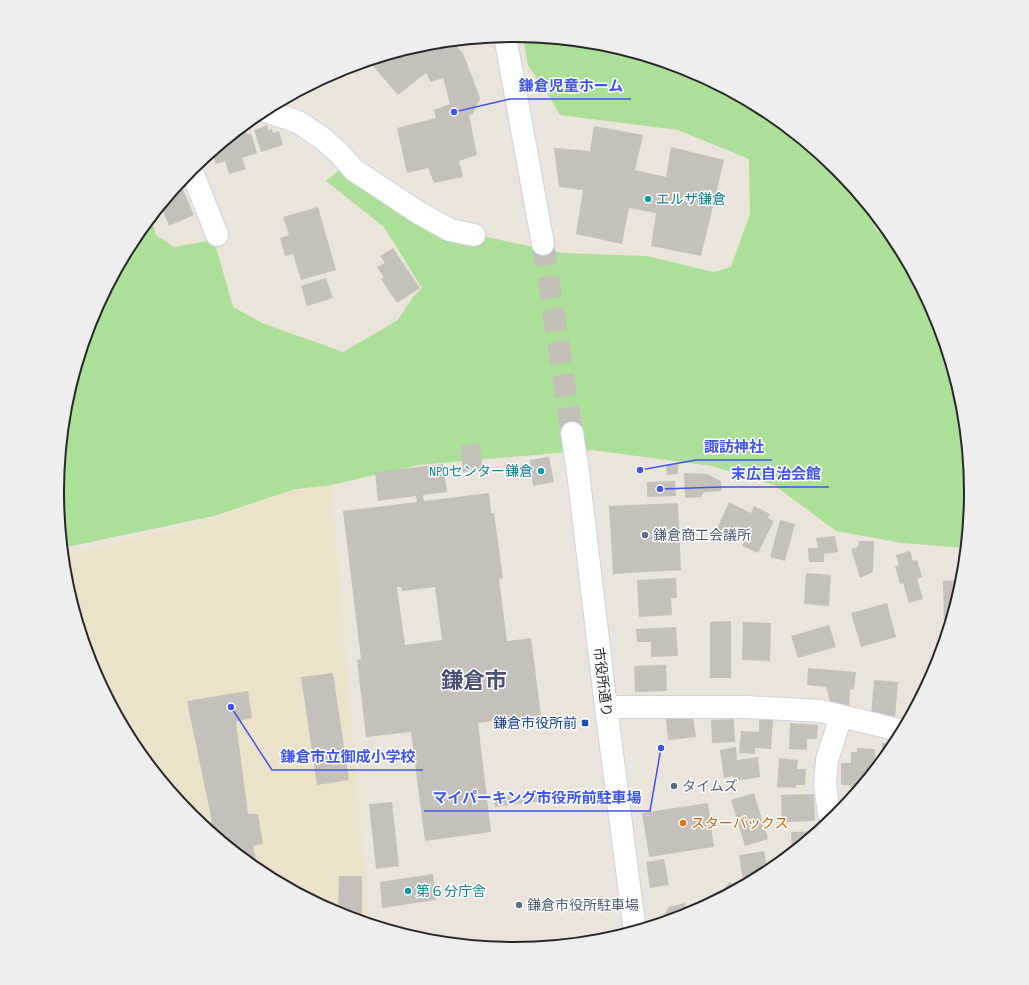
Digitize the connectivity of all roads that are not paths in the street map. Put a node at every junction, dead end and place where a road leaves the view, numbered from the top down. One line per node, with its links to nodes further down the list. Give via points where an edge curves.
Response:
1 (506, 42): 6 (street)
2 (272, 113): 5 (street, via 298,122 322,138 354,170 419,213 450,230)
3 (194, 176): 4 (street)
4 (217, 235)
5 (474, 235)
6 (543, 244)
7 (572, 433): 8 (street, 市役所通り)
8 (606, 707): 9 (street, via 746,706 821,711); 12 (street, 市役所通り)
9 (841, 716): 10 (street); 11 (street, via 827,760 825,783)
10 (898, 730)
11 (829, 814)
12 (634, 927)

